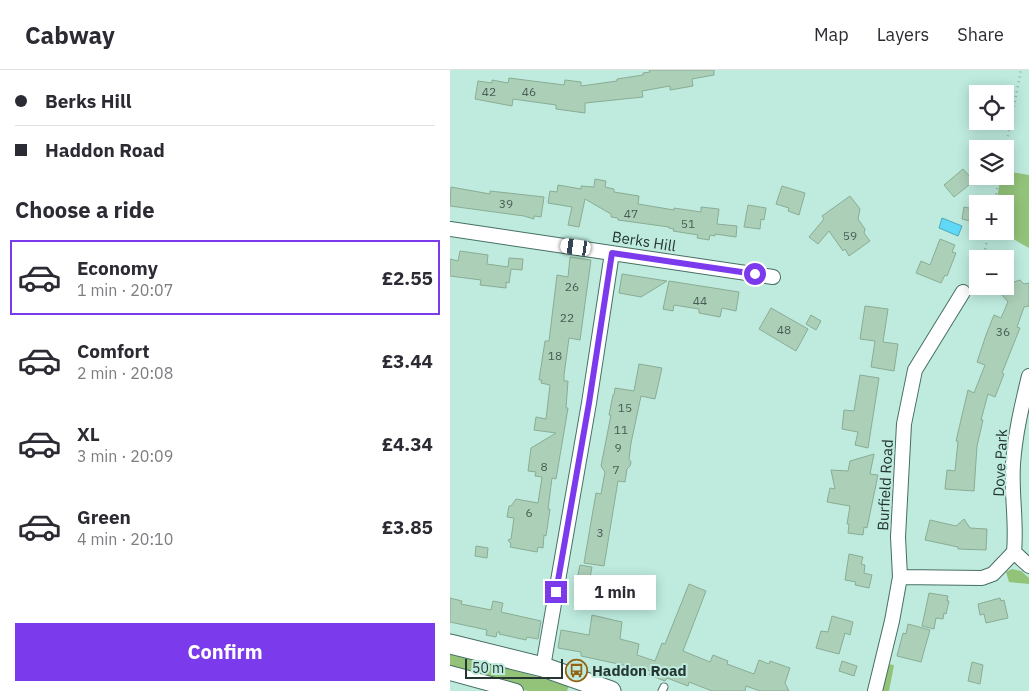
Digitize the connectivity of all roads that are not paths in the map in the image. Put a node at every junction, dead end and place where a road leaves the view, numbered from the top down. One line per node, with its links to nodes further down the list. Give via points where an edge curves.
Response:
1 (450, 229): 2 (street, Berks Hill)
2 (612, 253): 3 (street, Berks Hill); 10 (street)
3 (773, 277)
4 (963, 292): 8 (street, Burfield Road, via 915,370 904,424 898,537)
5 (1029, 376): 6 (street, Dove Park, via 1013,464)
6 (1014, 552): 7 (street); 8 (street, via 993,574 982,578)
7 (1029, 566)
8 (900, 577): 14 (street, Burfield Road)
9 (450, 644): 10 (street)
10 (543, 667): 13 (street)
11 (450, 674): 12 (street)
12 (516, 691)
13 (611, 691)
14 (875, 691)

